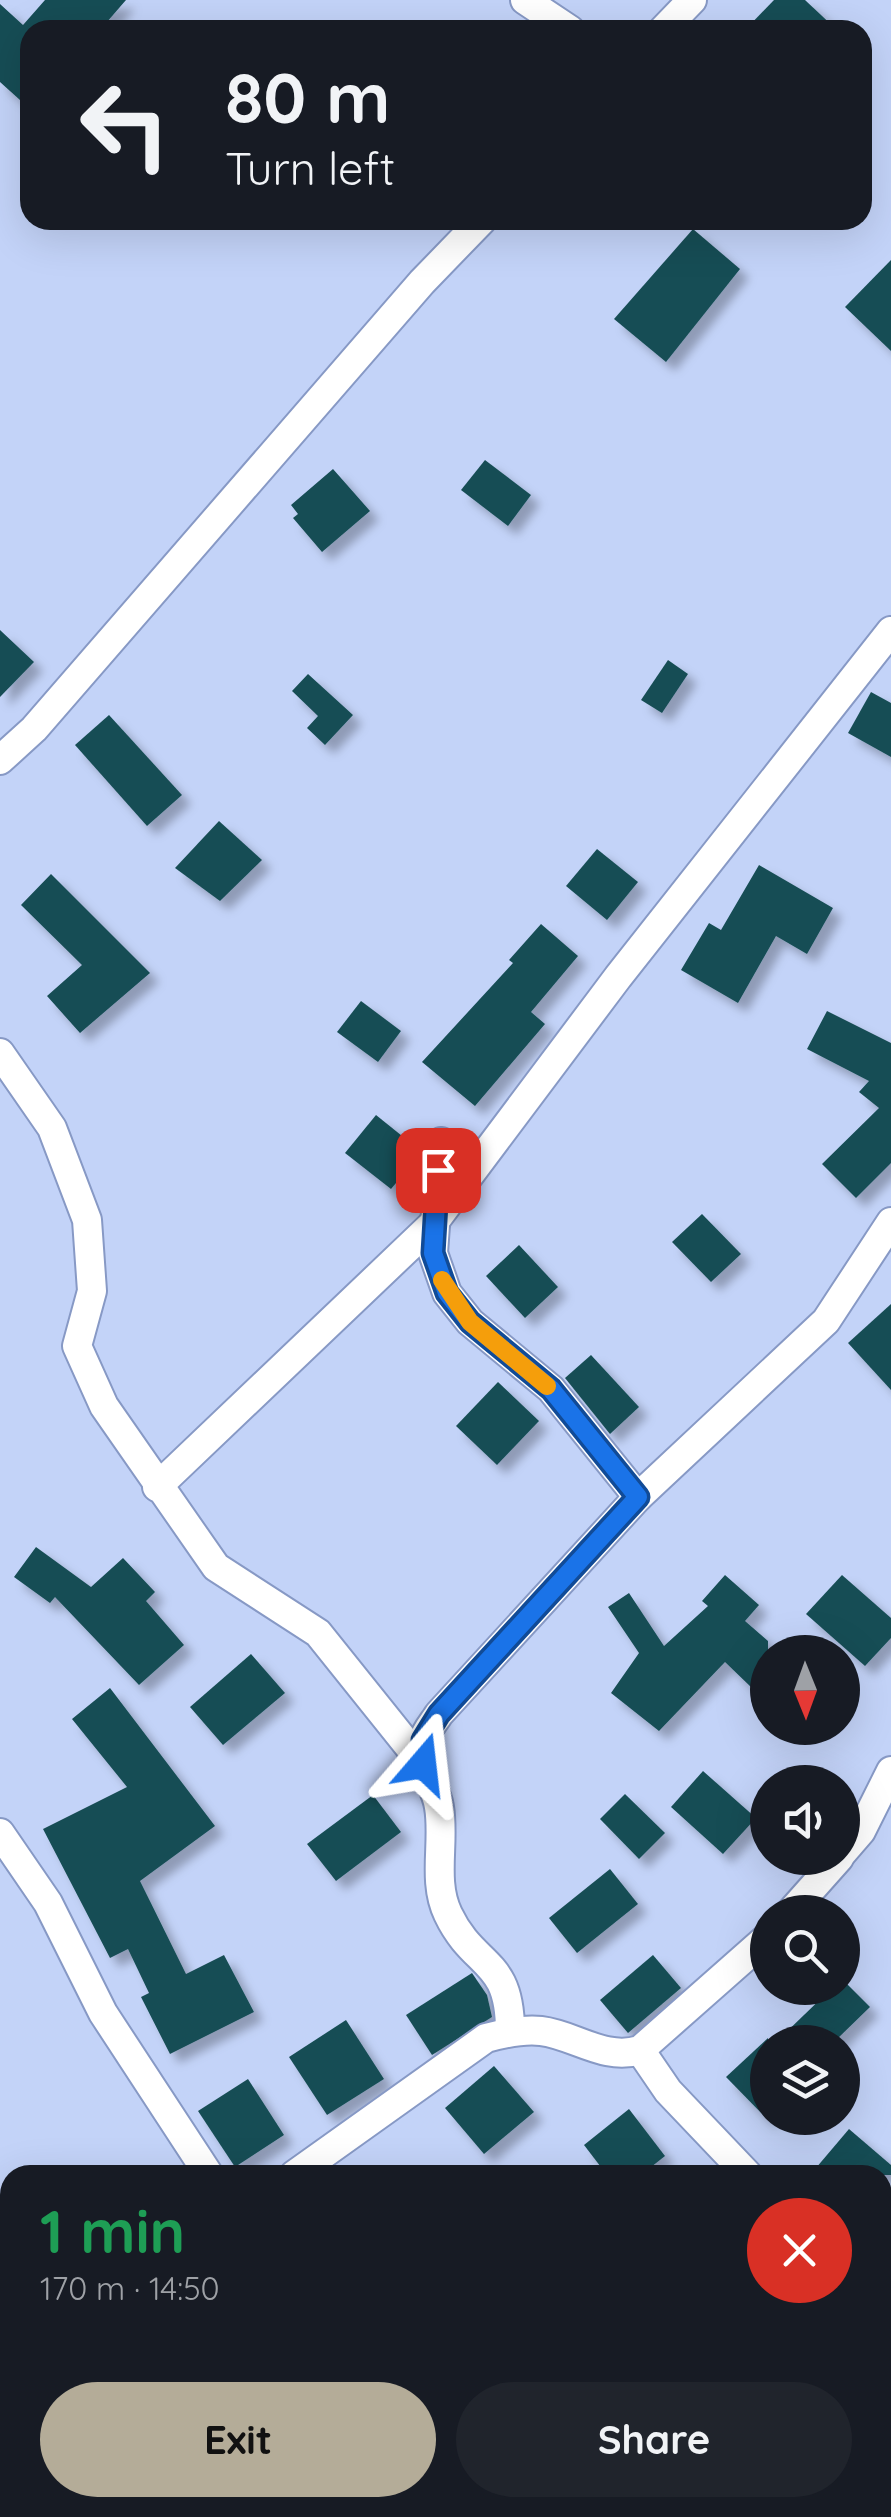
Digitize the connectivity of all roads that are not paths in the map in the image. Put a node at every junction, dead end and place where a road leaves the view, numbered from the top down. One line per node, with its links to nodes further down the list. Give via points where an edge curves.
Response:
1 (525, 0): 3 (street)
2 (692, 0): 4 (street)
3 (555, 20)
4 (673, 20)
5 (472, 230): 7 (street, via 34,730)
6 (891, 631): 11 (street, via 618,976)
7 (0, 760)
8 (0, 1052): 12 (street, via 52,1128 87,1220 92,1291 77,1346 104,1406)
9 (442, 1142): 11 (street)
10 (891, 1222): 13 (street, via 826,1320)
11 (432, 1225): 12 (street); 13 (street, via 433,1253 447,1293 470,1322 551,1389)
12 (158, 1486): 14 (street, via 216,1567 318,1632)
13 (638, 1497): 14 (street, via 439,1714 423,1740)
14 (423, 1764): 21 (street, via 444,1834 438,1867 445,1910 462,1938 501,1975)
15 (891, 1771): 17 (street)
16 (0, 1833): 23 (street, via 48,1903 103,2013)
17 (860, 1833)
18 (823, 1875): 19 (street)
19 (806, 1895)
20 (750, 1953): 22 (street)
21 (510, 2031): 22 (street, via 544,2031 626,2054); 24 (street, via 486,2038)
22 (640, 2050): 25 (street, via 668,2091)
23 (203, 2165)
24 (308, 2165)
25 (738, 2165)

